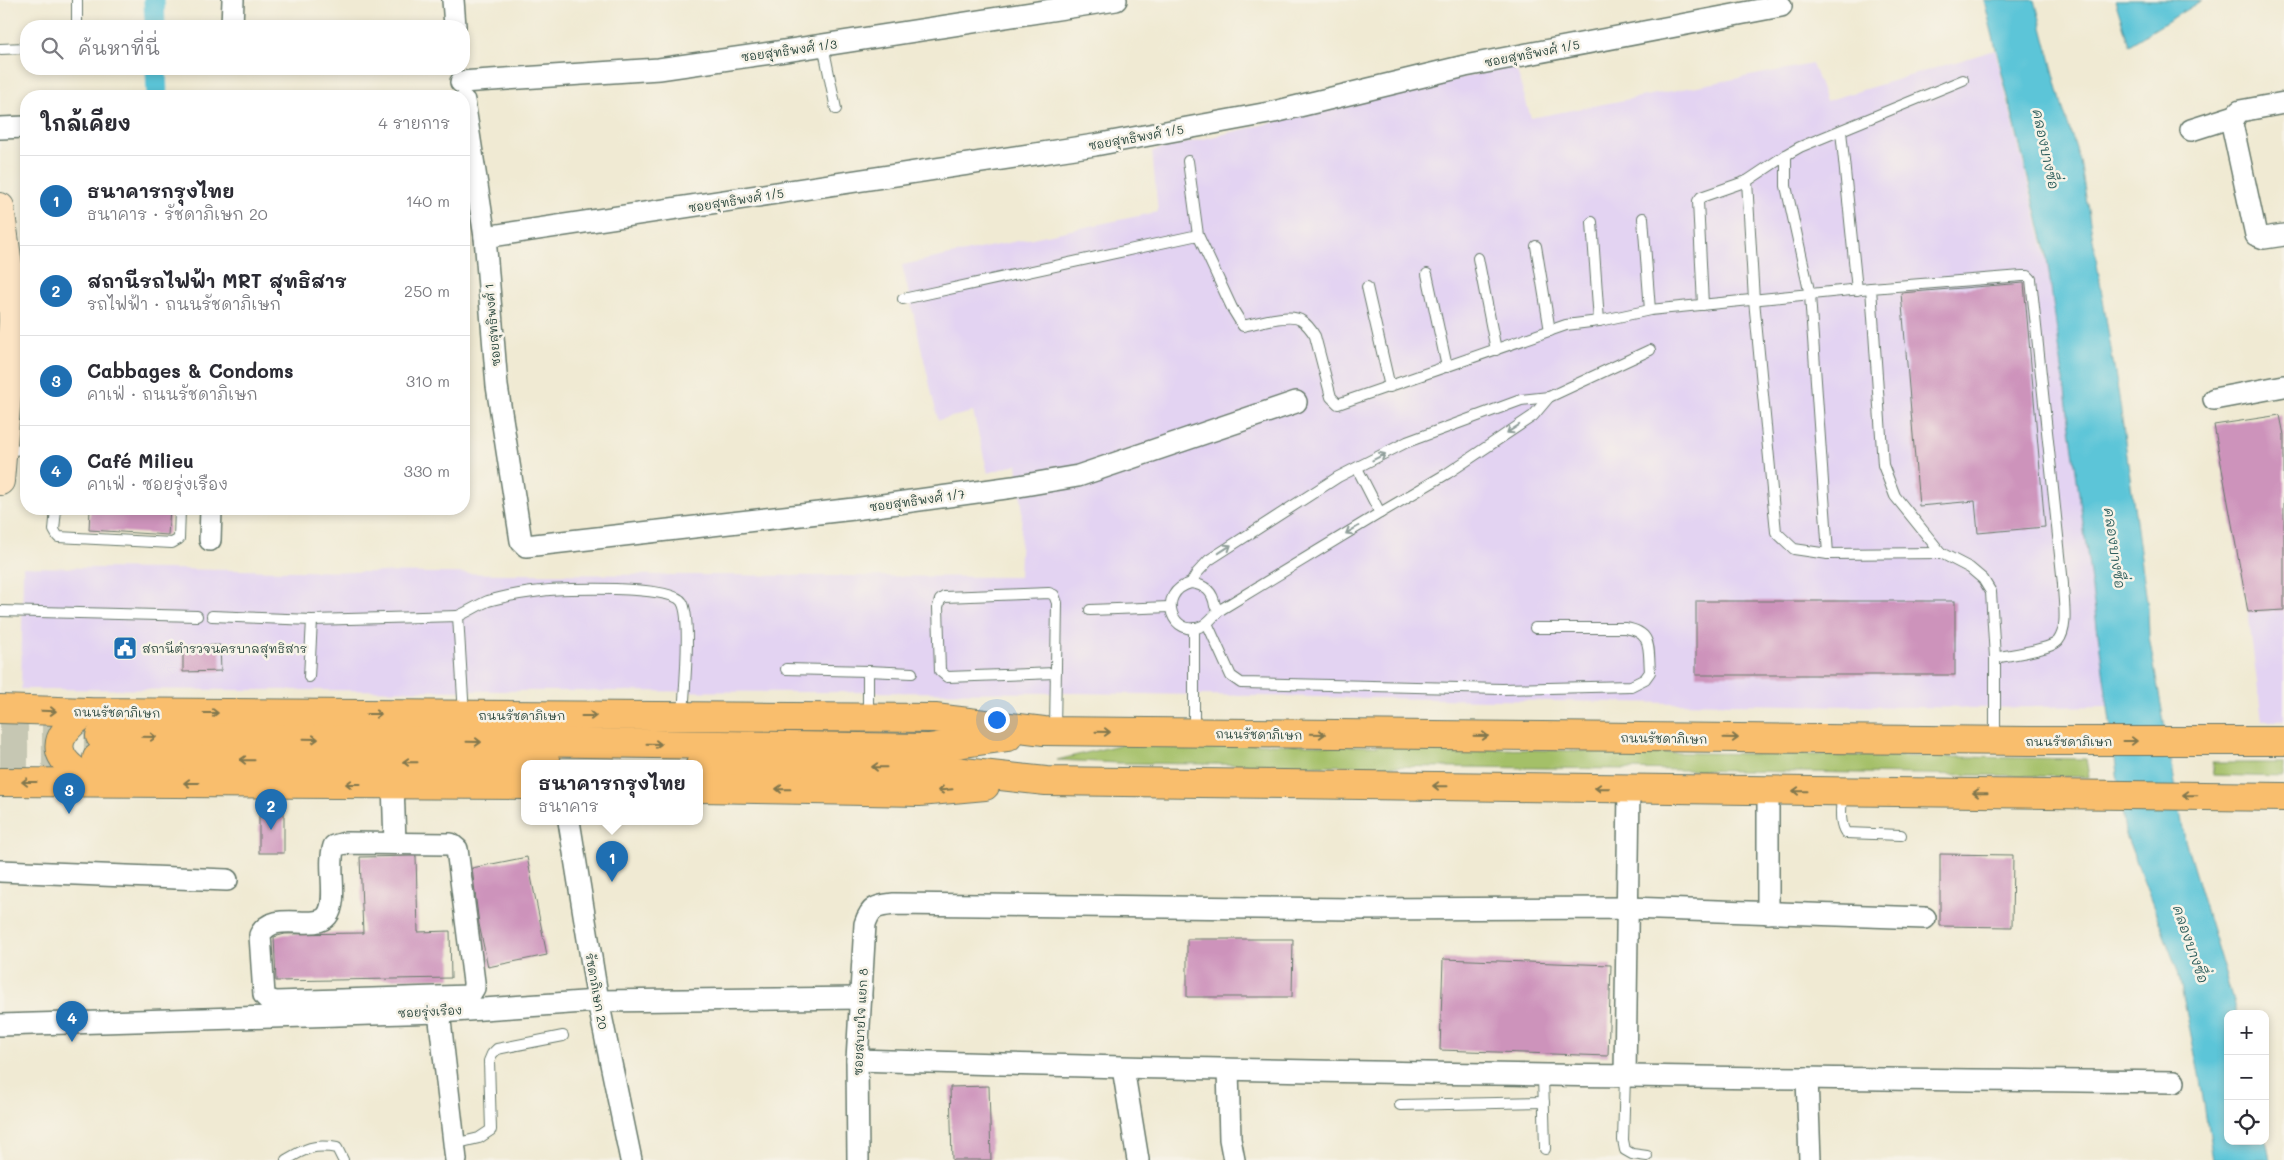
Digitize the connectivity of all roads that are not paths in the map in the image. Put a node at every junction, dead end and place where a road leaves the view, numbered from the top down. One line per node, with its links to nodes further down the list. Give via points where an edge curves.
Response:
1 (78, 0): 6 (lane)
2 (233, 0): 7 (street)
3 (452, 0): 8 (street)
4 (1116, 0): 9 (street, ซอยสุทธิพงศ์ 1/3)
5 (1781, 6): 30 (street, ซอยสุทธิพงศ์ 1/5, via 1464,66 1274,112 1095,145)
6 (77, 20)
7 (232, 20)
8 (454, 20)
9 (823, 45): 13 (street, ซอยสุทธิพงศ์ 1/3, via 659,68); 15 (lane)
10 (20, 48): 11 (lane)
11 (0, 49)
12 (1963, 80): 20 (lane)
13 (462, 87)
14 (2284, 102): 16 (street, via 2240,111)
15 (836, 109)
16 (2235, 116): 19 (street); 29 (street, via 2232,124 2256,234 2264,238)
17 (20, 127): 18 (street)
18 (0, 128)
19 (2191, 130)
20 (1841, 131): 22 (lane); 36 (lane)
21 (470, 151): 30 (street, ซอยสุทธิพงศ์ 1)
22 (1786, 155): 24 (lane); 37 (lane, via 1786,186)
23 (1188, 161): 28 (lane)
24 (1747, 181): 39 (lane); 40 (lane, via 1701,197 1698,201)
25 (0, 207): 52 (main road, via 12,294)
26 (1643, 218): 41 (lane)
27 (1592, 222): 42 (lane)
28 (1198, 235): 38 (lane); 48 (lane, via 1243,326 1290,317 1302,320 1315,336 1334,402 1338,404)
29 (2284, 235)
30 (485, 237): 60 (street, ซอยสุทธิพงศ์ 1, via 497,386 521,541)
31 (1536, 246): 43 (lane)
32 (1478, 258): 44 (lane)
33 (1427, 274): 46 (lane)
34 (1367, 287): 48 (lane)
35 (1871, 288): 36 (lane); 61 (lane, via 1883,466 1895,496); 75 (lane, via 2022,276 2031,279 2062,584 2063,626 2053,645)
36 (1857, 290): 37 (lane)
37 (1810, 295): 39 (lane); 62 (lane)
38 (903, 299)
39 (1754, 300): 40 (lane); 62 (lane, via 1776,532 1794,548)
40 (1704, 305): 41 (lane)
41 (1650, 310): 42 (lane)
42 (1599, 321): 43 (lane, via 1566,325)
43 (1550, 331): 44 (lane)
44 (1496, 350): 46 (lane)
45 (1650, 350): 49 (lane)
46 (1447, 367): 48 (lane)
47 (2284, 386): 50 (street)
48 (1390, 387)
49 (1549, 396): 53 (lane, one-way to 49, via 1407,442 1521,400); 55 (lane, one-way to 55, via 1532,416 1448,473)
50 (2214, 399)
51 (1296, 402): 60 (street, ซอยสุทธิพงศ์ 1/7, via 1078,476 854,508)
52 (14, 450): 54 (main road)
53 (1357, 468): 55 (lane); 63 (lane, one-way to 53, via 1209,560)
54 (0, 481)
55 (1380, 513): 66 (lane, one-way to 66)
56 (55, 515): 57 (lane, via 54,530 58,537 172,543 179,538)
57 (180, 515)
58 (211, 515): 59 (street)
59 (210, 540)
60 (526, 546)
61 (1941, 553): 62 (lane); 75 (lane, via 1970,568 1983,579 1991,592)
62 (1828, 554)
63 (1191, 583): 64 (lane, via 1176,591); 66 (lane, via 1208,589)
64 (1170, 607): 65 (lane); 73 (lane, via 1180,625)
65 (1090, 610)
66 (1220, 610): 72 (lane)
67 (0, 611): 68 (lane)
68 (197, 616)
69 (212, 616): 71 (lane)
70 (458, 616): 71 (lane); 83 (lane); 84 (lane, via 489,601 542,591 630,589 664,592 679,597 684,604 686,629)
71 (312, 620): 80 (lane)
72 (1207, 623): 73 (lane); 74 (lane, via 1231,676 1241,683 1502,689 1631,686 1645,680 1650,672 1648,645 1639,630)
73 (1194, 628): 87 (lane)
74 (1535, 628)
75 (1994, 658): 88 (lane)
76 (786, 668): 77 (lane)
77 (868, 671): 78 (lane); 85 (lane)
78 (912, 673)
79 (1055, 673): 79 (lane, via 943,675 940,671 940,600 944,597 1054,595 1057,603); 86 (lane)
80 (309, 678)
81 (0, 709): 82 (main road, ถนนรัชดาภิเษก, one-way to 82)
82 (87, 712): 83 (main road, ถนนรัชดาภิเษก, one-way to 83); 90 (main road, via 66,729 60,741 61,752 64,762 74,772)
83 (464, 715): 84 (main road, ถนนรัชดาภิเษก, one-way to 84)
84 (683, 716): 85 (main road, ถนนรัชดาภิเษก)
85 (868, 718): 86 (main road, ถนนรัชดาภิเษก, via 934,718)
86 (1049, 731): 87 (main road, ถนนรัชดาภิเษก, one-way to 87); 90 (main road, ถนนรัชดาภิเษก, one-way to 86, via 928,748)
87 (1194, 733): 88 (main road, ถนนรัชดาภิเษก, one-way to 88)
88 (1995, 741): 89 (main road, ถนนรัชดาภิเษก, one-way to 89)
89 (2284, 741)
90 (97, 759): 91 (main road, ถนนรัชดาภิเษก, one-way to 90); 94 (main road, ถนนรัชดาภิเษก, one-way to 94); 95 (main road, ถนนรัชดาภิเษก, one-way to 90)
91 (521, 763)
92 (703, 765): 93 (main road, one-way to 92, via 927,768)
93 (1046, 781): 97 (main road, one-way to 97, via 919,792); 98 (main road, one-way to 93)
94 (0, 782)
95 (393, 784): 96 (main road, ถนนรัชดาภิเษก); 104 (street)
96 (521, 785)
97 (703, 788)
98 (1629, 788): 99 (main road); 107 (street)
99 (1768, 790): 100 (main road, one-way to 99); 108 (street)
100 (1842, 791): 101 (main road, one-way to 100); 103 (lane, via 1842,827 1846,833)
101 (2284, 797)
102 (570, 825): 111 (street, รัชดาภิเษก 20)
103 (1901, 835)
104 (395, 843): 104 (street, via 451,844 457,849 474,982 469,996 269,1000 264,995 260,935 264,927 273,923 326,917 332,908 331,855 334,846)
105 (0, 871): 106 (street)
106 (227, 880)
107 (1628, 908): 108 (street); 110 (street, ซอยสบายใจ แยก 8, via 894,904 879,906 869,912 865,924); 119 (street)
108 (1768, 913): 109 (street)
109 (1925, 918)
110 (861, 998): 111 (street, ซอยรุ่งเรือง); 115 (street, ซอยสบายใจ แยก 8)
111 (598, 1001): 112 (street, ซอยรุ่งเรือง); 129 (street, รัชดาภิเษก 20)
112 (439, 1012): 113 (street, ซอยรุ่งเรือง); 125 (street)
113 (0, 1025)
114 (563, 1036): 125 (lane, via 497,1049 492,1054 489,1061 491,1130)
115 (857, 1060): 116 (street); 130 (street, ซอยสบายใจ แยก 8)
116 (1122, 1068): 117 (street); 131 (street)
117 (1228, 1070): 118 (street); 132 (street, via 1230,1139)
118 (1543, 1075): 119 (street); 122 (lane)
119 (1625, 1077): 120 (street); 126 (lane, via 1625,1150)
120 (1807, 1078): 121 (street); 133 (street)
121 (2174, 1082)
122 (1544, 1102): 123 (lane); 124 (lane)
123 (1400, 1104)
124 (1545, 1149)
125 (455, 1152)
126 (1647, 1156)
127 (286, 1160): 128 (lane, via 320,1145 337,1148)
128 (343, 1160)
129 (631, 1160)
130 (858, 1160)
131 (1138, 1160)
132 (1234, 1160)
133 (1810, 1160)

